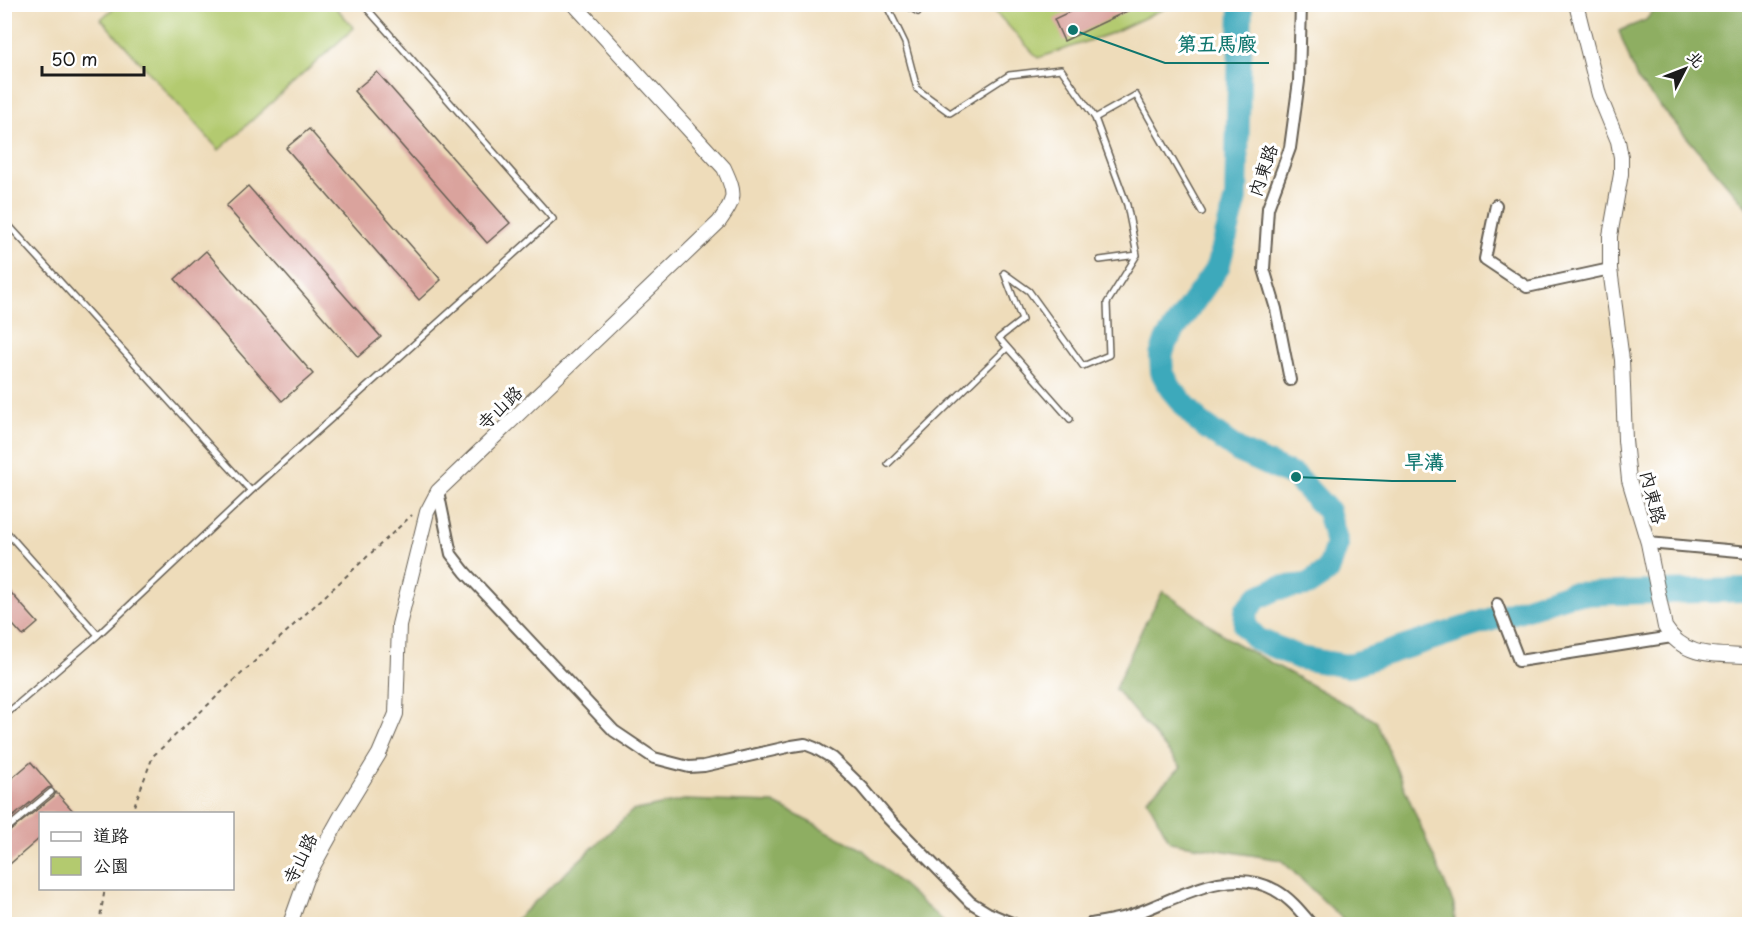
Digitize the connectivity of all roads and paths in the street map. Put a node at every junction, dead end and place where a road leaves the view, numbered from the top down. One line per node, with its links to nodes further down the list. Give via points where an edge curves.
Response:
1 (363, 4): 19 (lane, via 553,219)
2 (574, 4): 20 (street, 寺山路, via 724,168 734,189 729,207 719,222)
3 (885, 4): 8 (lane, via 905,43 917,88 950,113 1009,75 1060,69)
4 (905, 4): 7 (lane)
5 (1301, 4): 16 (street, 內東路, via 1299,81 1290,148 1268,208 1264,269)
6 (1576, 4): 14 (street, 內東路, via 1599,95 1621,157 1610,236)
7 (918, 12)
8 (1095, 118): 10 (lane, via 1137,95); 12 (lane, via 1126,205)
9 (1496, 205): 14 (street, via 1485,259 1527,286)
10 (1202, 212)
11 (4, 220): 19 (lane)
12 (1137, 255): 13 (lane); 15 (lane, via 1107,303 1109,356 1083,366 1029,291 1004,273 1022,320 999,338)
13 (1100, 260)
14 (1610, 269): 23 (street, 內東路, via 1622,360 1629,480)
15 (1007, 348): 17 (lane); 18 (lane)
16 (1290, 380)
17 (1070, 419)
18 (888, 464)
19 (251, 491): 27 (lane)
20 (438, 491): 36 (street, 寺山路, via 427,512 399,625 396,714 379,754 306,879); 37 (street, via 451,554 614,731 654,758 690,767 805,744 815,748 862,786 970,902)
21 (412, 515): 31 (path, via 153,756)
22 (4, 529): 27 (lane)
23 (1649, 548): 24 (street); 26 (street, 內東路)
24 (1749, 552)
25 (1497, 604): 26 (street, via 1519,661)
26 (1668, 632): 28 (street, via 1682,646 1699,653)
27 (98, 635): 29 (lane)
28 (1749, 656)
29 (4, 716)
30 (51, 792): 32 (lane)
31 (131, 812)
32 (4, 831)
33 (105, 890): 35 (path)
34 (1749, 922): 40 (street)
35 (99, 924)
36 (290, 924)
37 (1014, 924)
38 (1090, 924): 39 (street, via 1127,916 1206,885 1240,882 1275,889)
39 (1311, 924)
40 (1735, 924)

